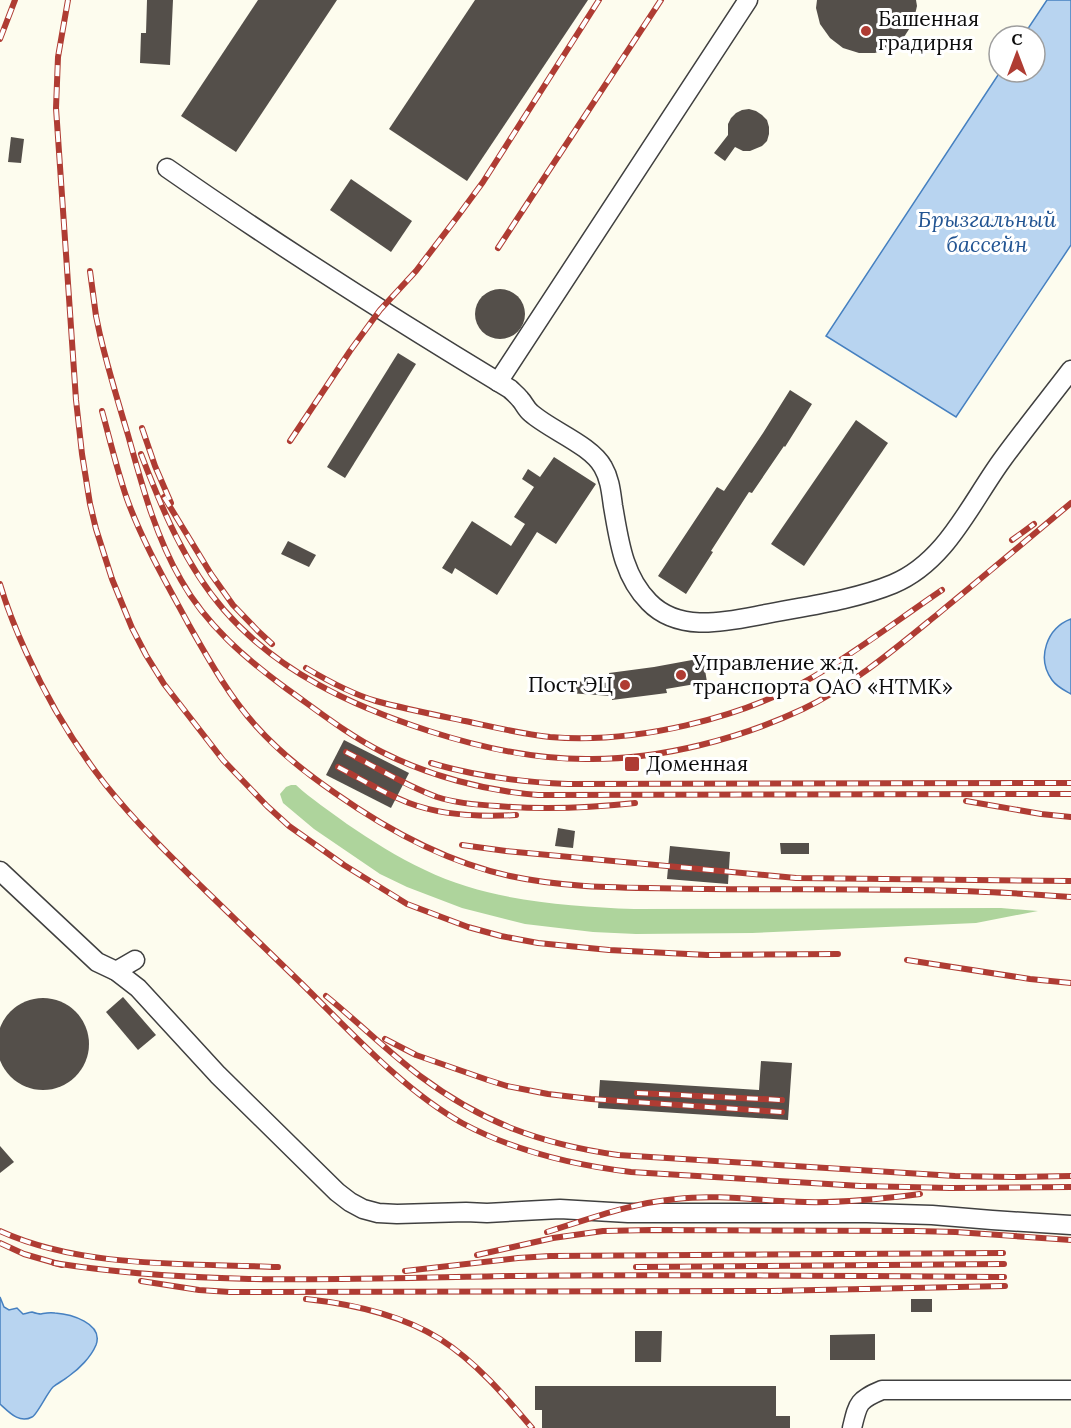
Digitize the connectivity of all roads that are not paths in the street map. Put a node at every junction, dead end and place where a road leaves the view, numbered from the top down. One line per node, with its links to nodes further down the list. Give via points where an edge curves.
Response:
1 (748, 0): 4 (lane)
2 (167, 168): 4 (lane, via 255,229)
3 (1071, 370): 4 (lane, via 984,485 961,524 925,565 894,584 861,595 738,620 702,623 669,616 639,591 625,564 602,464 585,448 530,413 510,389)
4 (498, 382)
5 (0, 871): 7 (lane, via 97,962)
6 (135, 960): 7 (lane)
7 (116, 970): 8 (lane, via 337,1192 363,1209 378,1213 560,1209 628,1213 867,1213)
8 (1071, 1225)
9 (1071, 1390): 10 (lane, via 882,1390 865,1397 857,1407)
10 (852, 1428)

